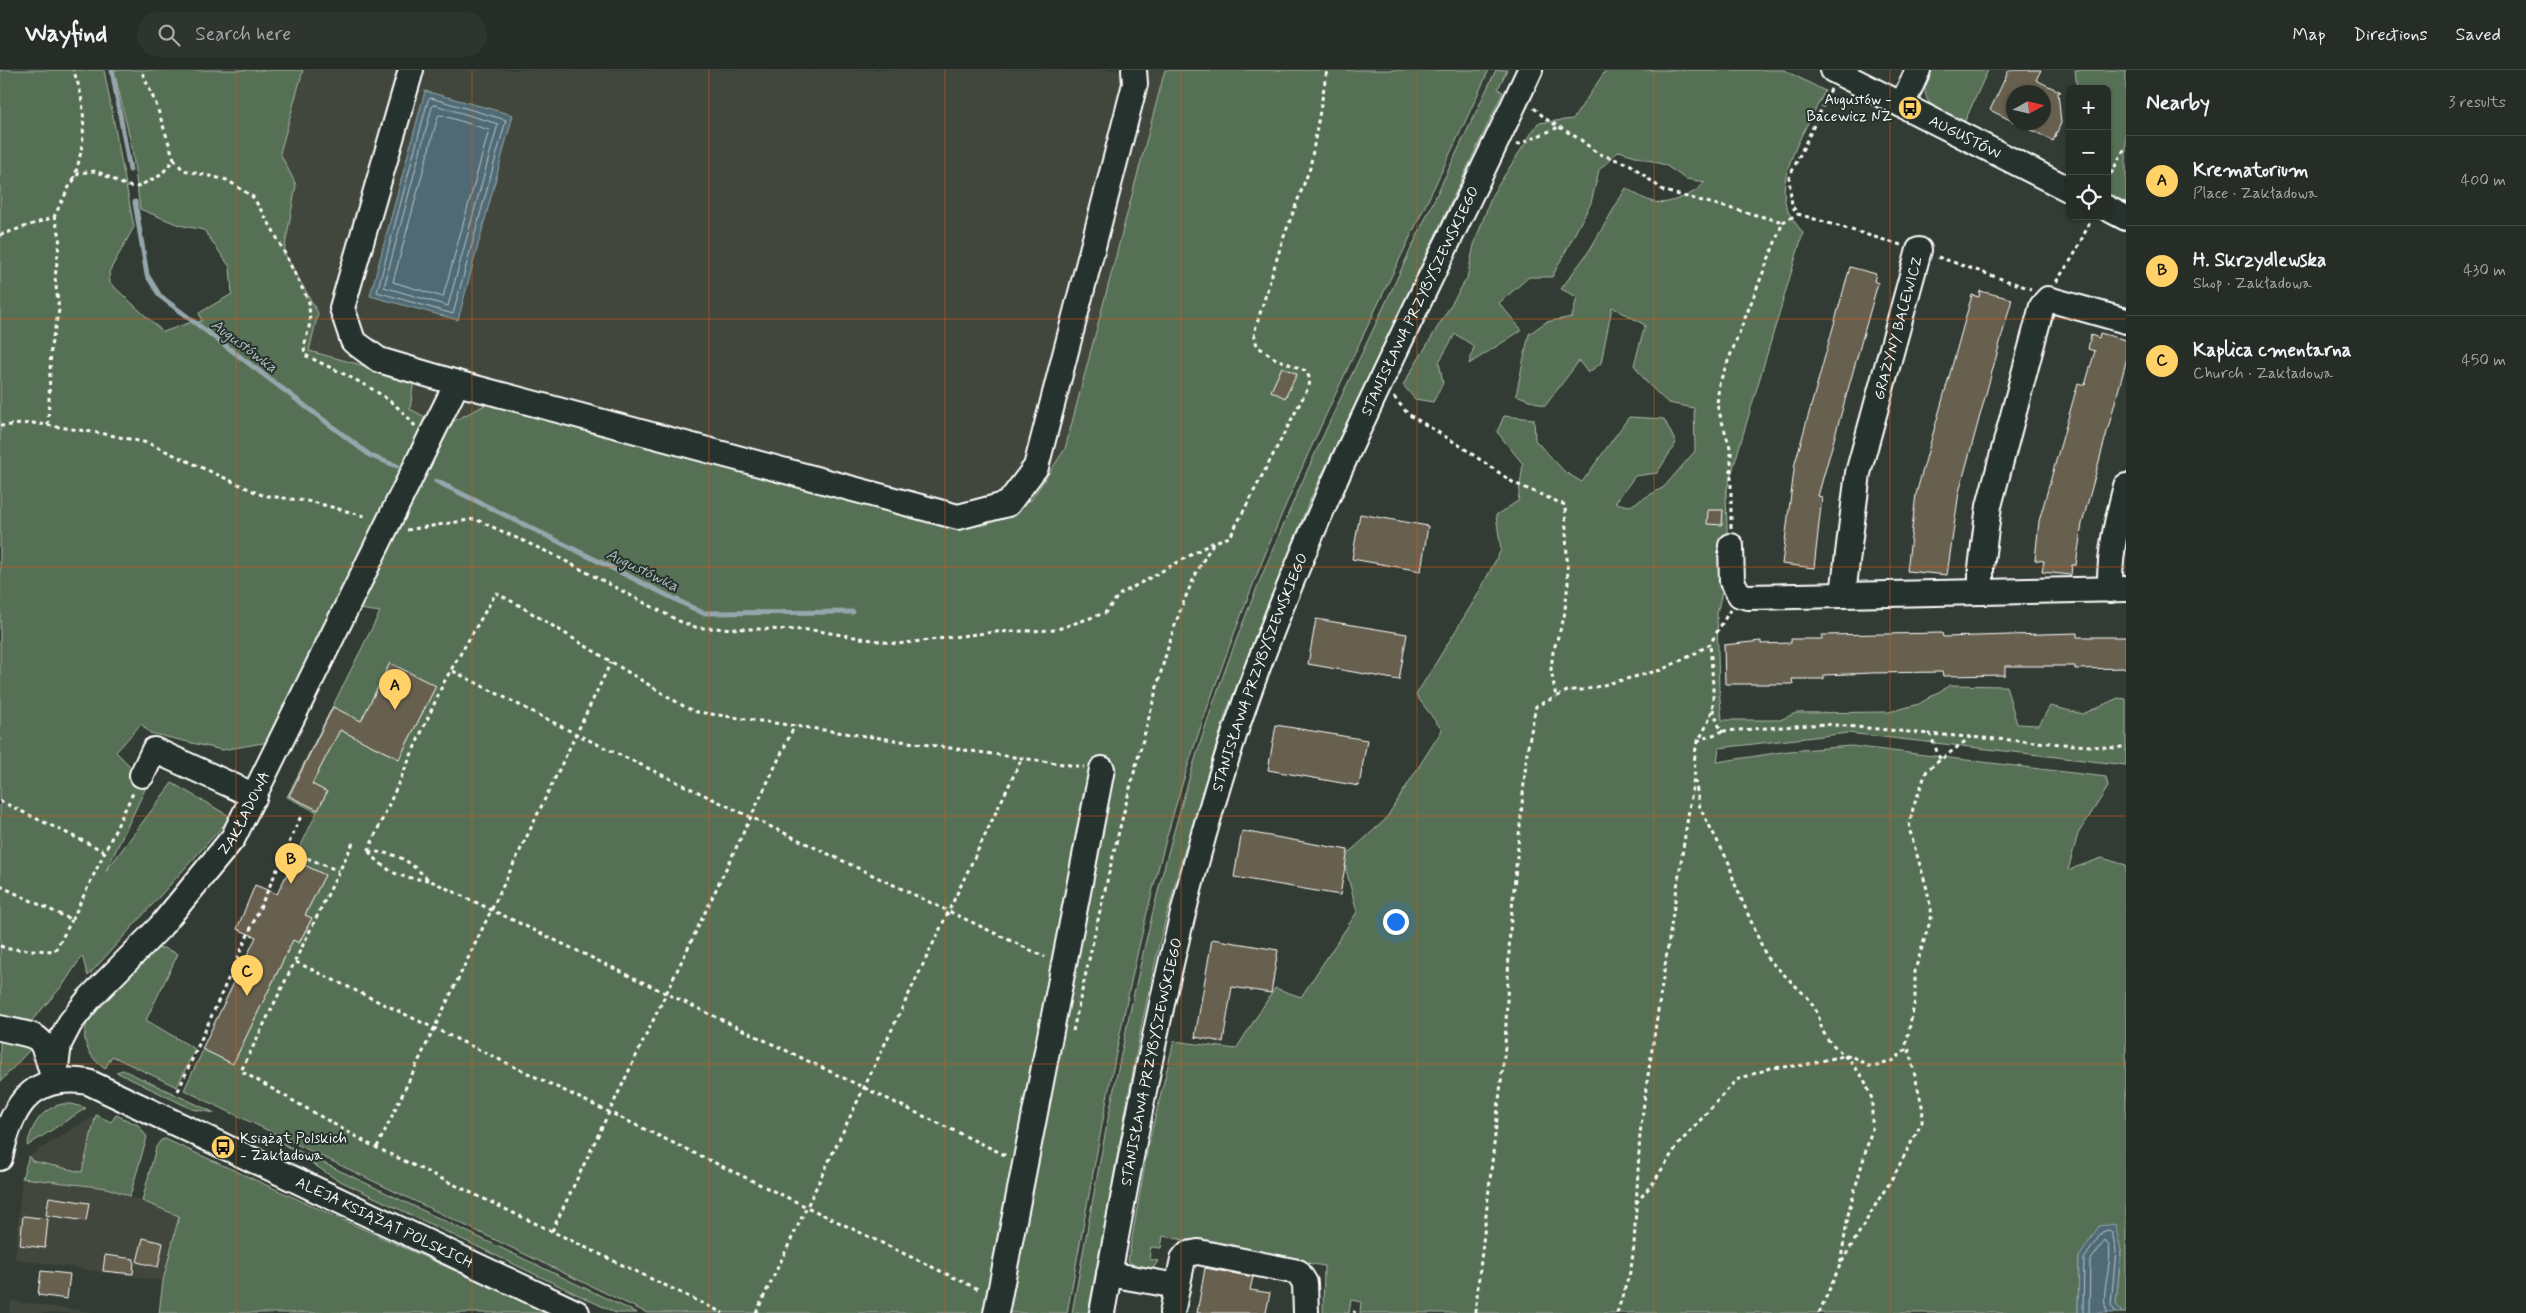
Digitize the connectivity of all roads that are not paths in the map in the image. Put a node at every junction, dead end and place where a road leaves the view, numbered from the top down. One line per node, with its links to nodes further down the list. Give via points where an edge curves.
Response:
1 (411, 70): 12 (street, via 342,308 353,341 379,360)
2 (1134, 70): 12 (street, via 1136,84 1036,466 1008,504 958,517)
3 (1530, 70): 24 (street, STANISŁAWA PRZYBYSZEWSKIEGO, via 1321,512 1247,697 1180,919 1158,1016)
4 (1918, 70): 6 (street)
5 (1836, 72): 6 (street, AUGUSTÓW)
6 (1902, 105): 7 (street, AUGUSTÓW)
7 (2066, 188)
8 (2111, 210): 9 (street)
9 (2126, 218)
10 (1919, 250): 17 (street, GRAŻYNY BACEWICZ, via 1858,473)
11 (2126, 321): 16 (street, via 2048,299 2042,306 1989,506)
12 (457, 383): 20 (street, ZAKŁADOWA)
13 (2126, 486): 15 (street, via 2109,566)
14 (1731, 546): 17 (street, via 1732,582 1740,595)
15 (2118, 590): 16 (street)
16 (1981, 592): 17 (street)
17 (1843, 594)
18 (1102, 769): 26 (street)
19 (142, 775): 20 (street, via 154,750)
20 (255, 796): 22 (street, ZAKŁADOWA, via 233,838 160,927 70,1023 60,1044)
21 (0, 1028): 22 (street, via 38,1037 44,1043)
22 (54, 1082): 23 (street, via 33,1091 21,1103 12,1119); 27 (street, ALEJA KSIĄŻĄT POLSKICH, via 77,1081 103,1089)
23 (0, 1158)
24 (1109, 1274): 25 (street); 28 (street, STANISŁAWA PRZYBYSZEWSKIEGO)
25 (1177, 1286): 29 (street); 30 (street, via 1183,1259 1192,1253 1292,1270 1302,1276 1305,1283)
26 (998, 1306)
27 (578, 1313)
28 (1102, 1313)
29 (1172, 1313)
30 (1306, 1313)

